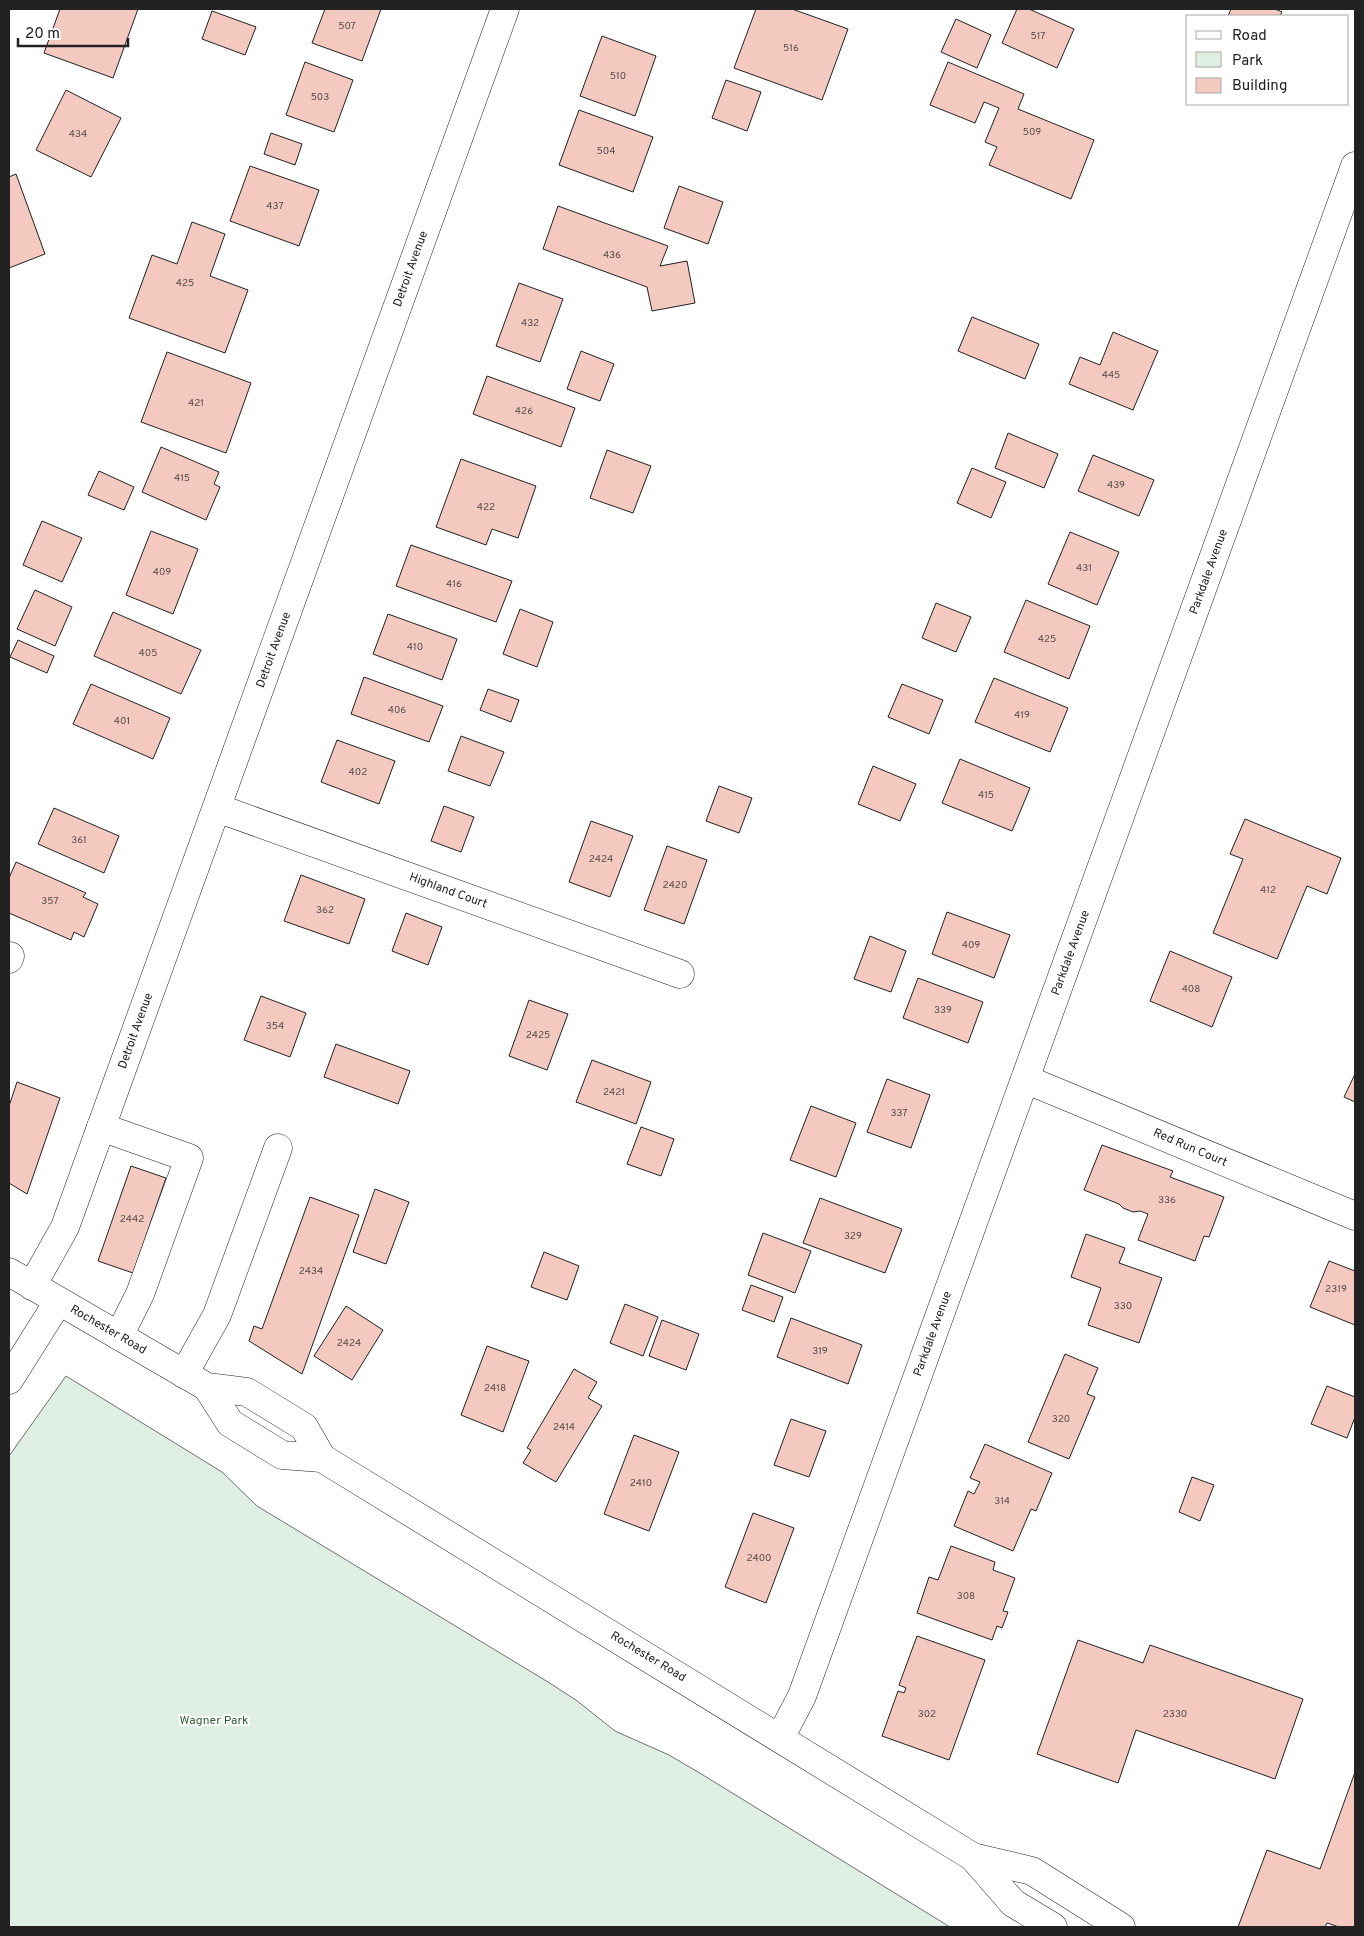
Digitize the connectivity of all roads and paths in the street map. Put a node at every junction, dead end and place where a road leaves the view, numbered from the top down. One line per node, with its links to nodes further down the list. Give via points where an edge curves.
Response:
1 (505, 9): 3 (street, Detroit Avenue)
2 (1355, 166): 5 (street, Parkdale Avenue)
3 (217, 808): 4 (street, Highland Court); 6 (street, Detroit Avenue)
4 (680, 974)
5 (1025, 1079): 8 (street, Red Run Court); 16 (street, Parkdale Avenue, via 802,1696)
6 (101, 1127): 10 (street, Detroit Avenue, via 66,1227); 12 (street, via 189,1158 140,1294)
7 (278, 1148): 14 (street)
8 (1355, 1216)
9 (9, 1272): 10 (street, Rochester Road)
10 (32, 1286): 11 (street, Rochester Road)
11 (58, 1302): 12 (street, Rochester Road); 13 (street)
12 (120, 1336): 14 (street, Rochester Road)
13 (9, 1380)
14 (196, 1380): 15 (street, Rochester Road, via 247,1392 304,1427); 15 (street, Rochester Road, via 230,1423 273,1450 282,1455)
15 (322, 1458): 16 (street, Rochester Road)
16 (780, 1738): 17 (street, Rochester Road)
17 (973, 1857): 18 (street, Rochester Road, via 1013,1903); 19 (street, Rochester Road, via 1032,1871)
18 (1053, 1927)
19 (1121, 1927)

